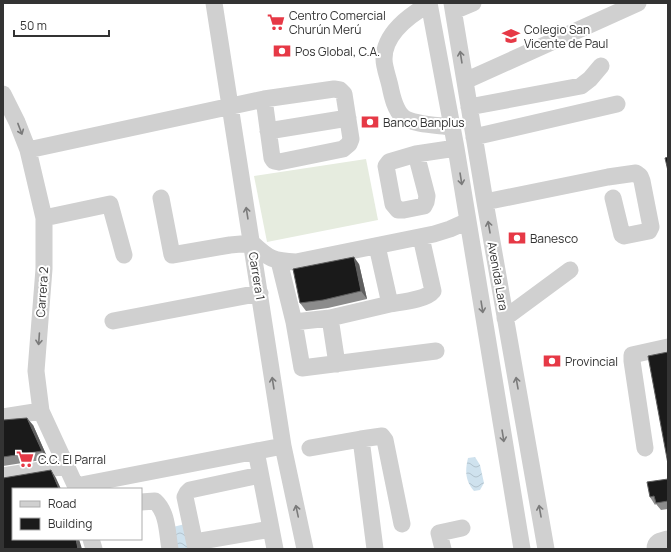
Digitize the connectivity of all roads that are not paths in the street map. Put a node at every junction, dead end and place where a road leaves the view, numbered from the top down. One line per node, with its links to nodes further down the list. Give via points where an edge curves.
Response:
1 (214, 3): 11 (street, Carrera 1)
2 (474, 3): 5 (street)
3 (638, 3): 7 (street)
4 (429, 4): 14 (street, Avenida Lara); 14 (street, via 404,21 386,45 384,59 393,98 402,116 410,121)
5 (453, 7): 7 (street, Avenida Lara, one-way to 5)
6 (601, 66): 12 (street, via 581,86)
7 (465, 80): 12 (street, Avenida Lara)
8 (3, 94): 18 (street, Carrera 2, one-way to 18)
9 (264, 99): 11 (street); 13 (street, via 340,90 344,94); 15 (street)
10 (617, 104): 16 (street)
11 (229, 107): 18 (street); 26 (street, Carrera 1, one-way to 11)
12 (469, 107): 16 (street, Avenida Lara)
13 (348, 118): 15 (street); 15 (street, via 351,139 343,149 279,162 272,158)
14 (451, 127): 17 (street, Avenida Lara)
15 (268, 131)
16 (474, 137): 22 (street, Avenida Lara)
17 (456, 148): 19 (street); 24 (street, Avenida Lara, one-way to 24)
18 (28, 150): 23 (street, Carrera 2)
19 (416, 154)
20 (161, 198): 26 (street, via 172,255)
21 (613, 198): 22 (street, via 622,235 649,231 651,227 642,181 636,174 608,177)
22 (485, 202): 34 (street, Avenida Lara, one-way to 22)
23 (44, 218): 28 (street, via 110,204); 40 (street, Carrera 2, one-way to 40, via 44,269 36,371)
24 (468, 220): 25 (street, via 450,229); 62 (street, Avenida Lara, one-way to 62)
25 (421, 236): 27 (street); 32 (street, via 433,290 424,297)
26 (252, 243): 29 (street, via 264,255); 31 (street, Carrera 1)
27 (377, 246): 29 (street, via 296,262); 32 (street)
28 (124, 255)
29 (279, 261): 36 (street)
30 (570, 270): 34 (street)
31 (260, 293): 35 (street); 43 (street, Carrera 1, one-way to 31)
32 (390, 304): 33 (street)
33 (330, 318): 36 (street); 39 (street)
34 (505, 318): 63 (street, Avenida Lara, one-way to 34)
35 (113, 321)
36 (294, 322): 39 (street, via 302,368)
37 (668, 346): 45 (street, via 632,355)
38 (436, 350): 39 (street)
39 (338, 364)
40 (41, 411): 41 (street); 47 (street, Carrera 2)
41 (3, 416)
42 (361, 439): 44 (street); 52 (street, via 384,437); 60 (street)
43 (283, 446): 46 (street); 59 (street, Carrera 1, one-way to 43)
44 (310, 448)
45 (645, 448)
46 (256, 451): 48 (street); 50 (street)
47 (66, 466): 49 (street); 50 (street, Carrera 2)
48 (260, 475): 54 (street); 56 (street, via 190,490 187,493 185,497)
49 (3, 476)
50 (76, 487)
51 (142, 502): 57 (street, via 155,501 161,506)
52 (402, 524)
53 (462, 528): 61 (street, via 439,533)
54 (271, 529): 56 (street); 58 (street)
55 (668, 539): 64 (street, via 658,541)
56 (195, 546)
57 (170, 549)
58 (275, 549)
59 (305, 549)
60 (374, 549)
61 (443, 549)
62 (522, 549)
63 (546, 549)
64 (656, 549)

